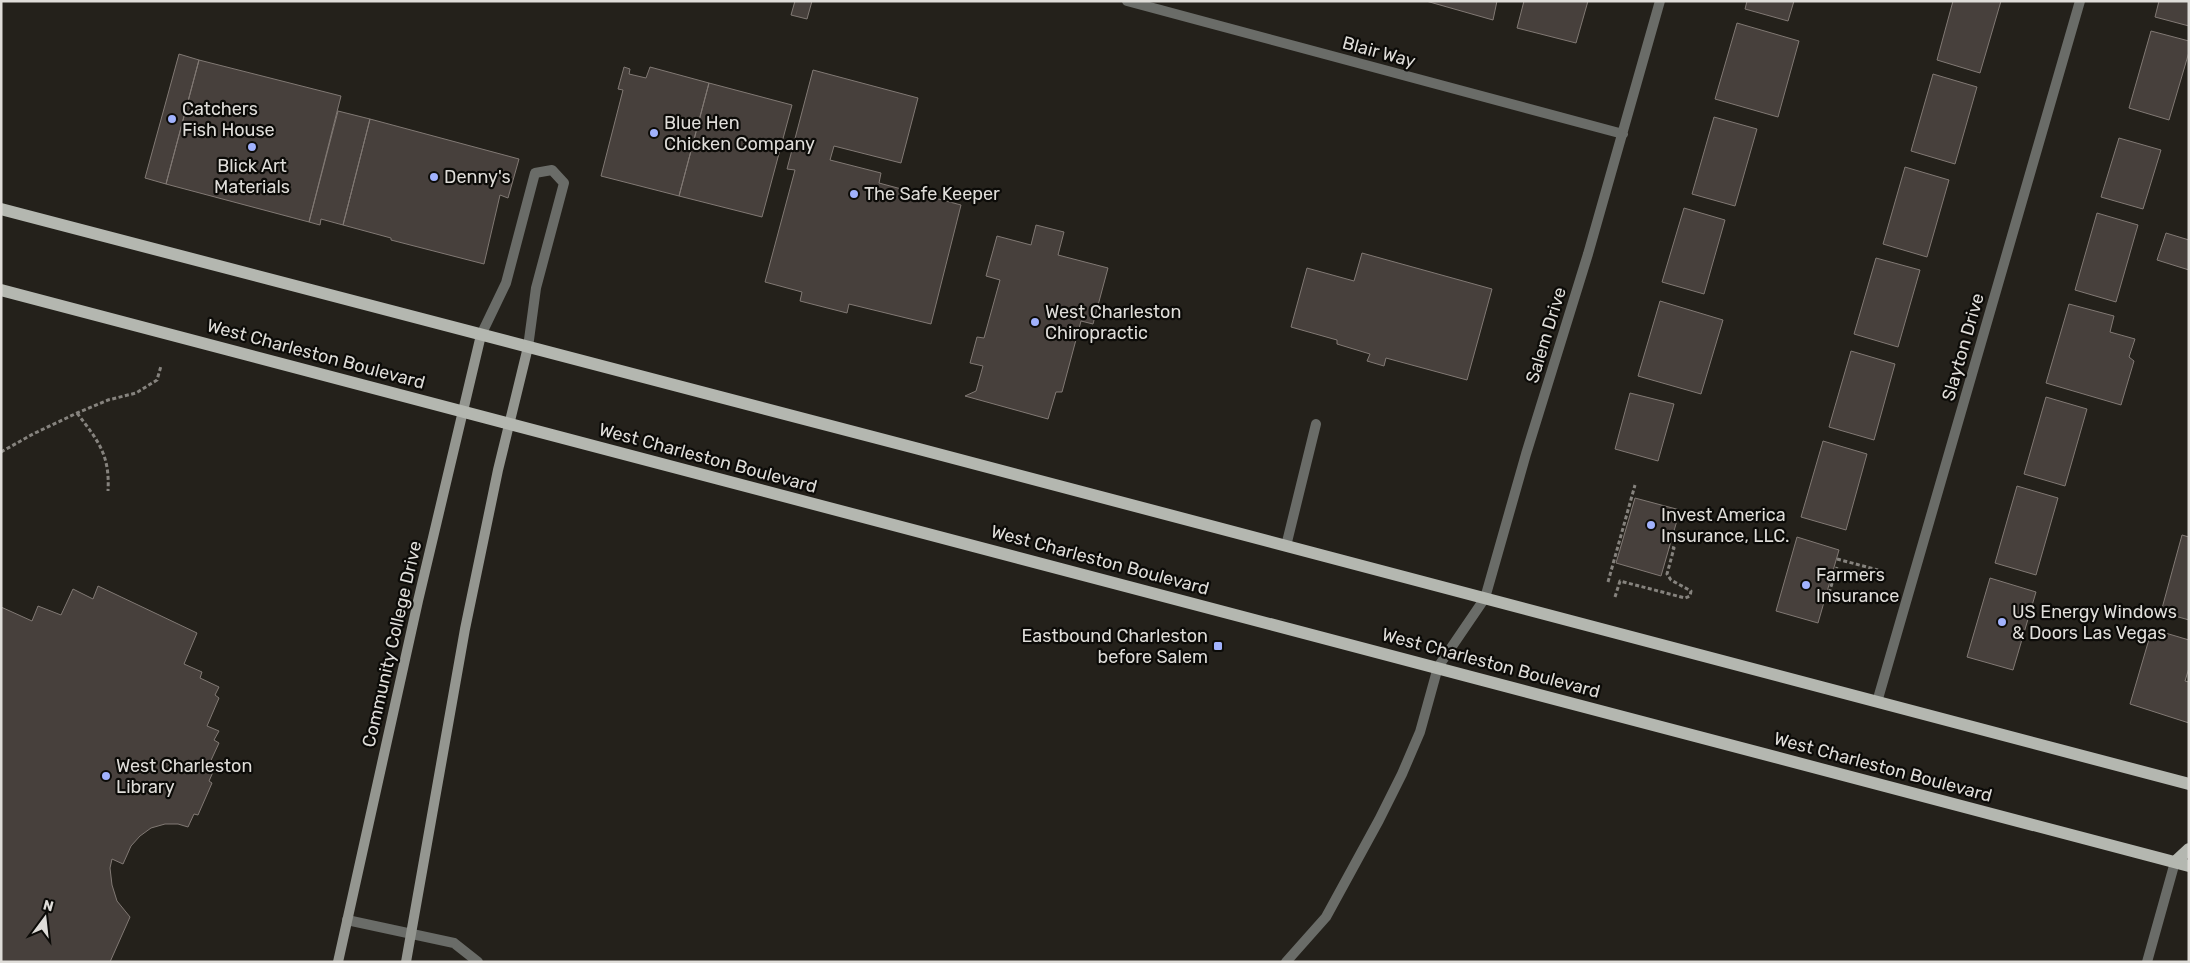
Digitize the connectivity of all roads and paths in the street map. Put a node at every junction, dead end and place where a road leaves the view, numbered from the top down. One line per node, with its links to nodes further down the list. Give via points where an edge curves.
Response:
1 (1127, 1): 4 (street, Blair Way)
2 (1660, 1): 4 (street, Salem Drive)
3 (2080, 1): 27 (street, Slayton Drive)
4 (1622, 134): 25 (street, Salem Drive)
5 (1, 209): 7 (main road)
6 (1, 290): 10 (main road, West Charleston Boulevard)
7 (481, 335): 8 (main road); 8 (street, via 506,283 535,173 552,170 564,183 536,288); 10 (street, Community College Drive)
8 (528, 347): 12 (street); 17 (main road)
9 (161, 366): 11 (path, via 157,380 136,393)
10 (462, 411): 12 (main road, West Charleston Boulevard); 32 (street, Community College Drive)
11 (77, 413): 14 (path); 16 (path, via 108,461)
12 (509, 423): 26 (main road, West Charleston Boulevard); 33 (street, via 465,629)
13 (1316, 424): 17 (street)
14 (1, 452)
15 (1635, 485): 22 (path)
16 (108, 491)
17 (1286, 546): 25 (main road)
18 (1669, 547): 24 (path, via 1674,548 1668,574 1671,580 1691,590 1690,596 1685,598 1620,581)
19 (1836, 559): 21 (path)
20 (1837, 567): 23 (path)
21 (1878, 570)
22 (1608, 582)
23 (1829, 593)
24 (1615, 597)
25 (1485, 598): 26 (street, Salem Drive); 27 (main road)
26 (1438, 668): 30 (main road, West Charleston Boulevard); 37 (street, Salem Drive, via 1420,732 1379,820 1326,917)
27 (1877, 702): 28 (main road)
28 (2189, 784)
29 (2189, 849): 30 (main road)
30 (2175, 862): 31 (main road, West Charleston Boulevard); 38 (street)
31 (2189, 866)
32 (347, 920): 33 (street); 34 (street, Community College Drive)
33 (412, 935): 35 (street); 36 (street, via 454,943)
34 (338, 962)
35 (406, 962)
36 (478, 962)
37 (1286, 962)
38 (2147, 962)

